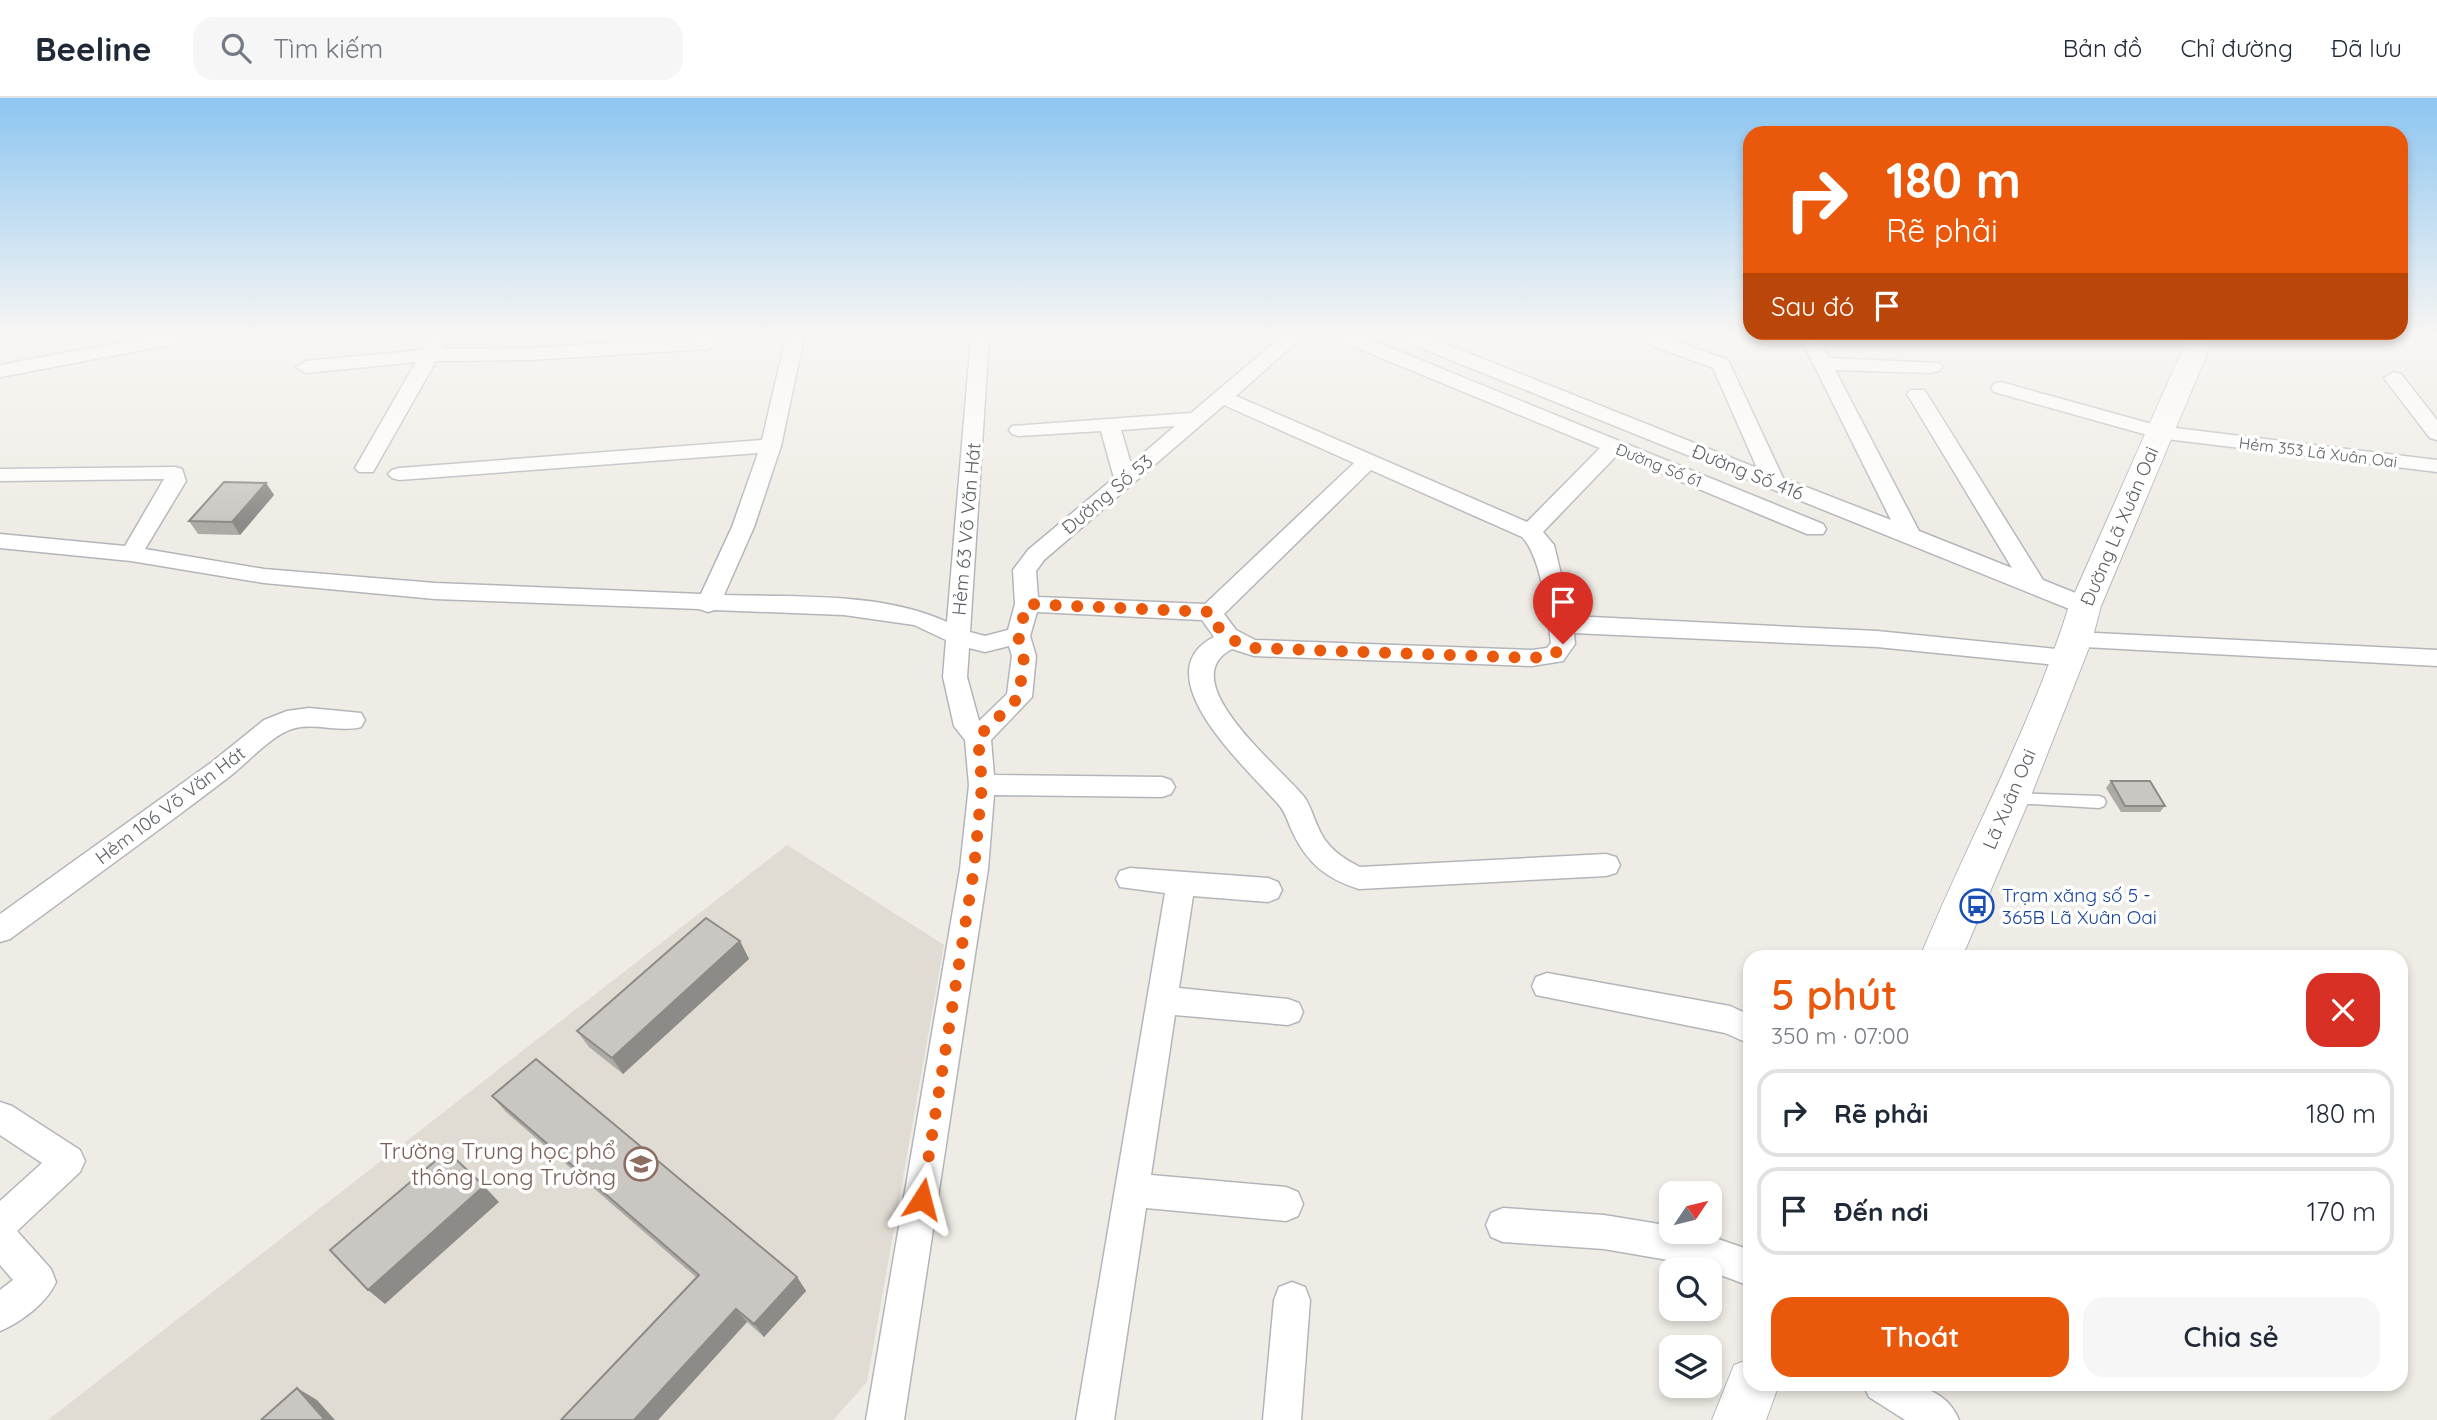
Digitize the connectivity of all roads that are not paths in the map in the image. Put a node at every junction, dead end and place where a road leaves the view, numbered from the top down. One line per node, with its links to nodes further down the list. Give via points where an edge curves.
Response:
1 (405, 399): 23 (street)
2 (781, 399): 19 (street)
3 (976, 399): 39 (street, Hẻm 63 Võ Văn Hát)
4 (1220, 399): 14 (street, Đường Số 53)
5 (1226, 399): 21 (street)
6 (1498, 399): 20 (street, Đường Số 61)
7 (1565, 399): 27 (street, Đường Số 416)
8 (1737, 399): 27 (street)
9 (1840, 399): 30 (street)
10 (1920, 399): 33 (street)
11 (2039, 399): 17 (street)
12 (2173, 399): 17 (main road, Đường Lã Xuân Oai)
13 (2409, 399): 18 (street)
14 (1197, 419): 15 (street); 26 (street, Đường Số 53)
15 (1109, 425): 16 (street); 26 (street)
16 (1019, 430)
17 (2158, 432): 22 (street, Hẻm 353 Lã Xuân Oai); 38 (main road, Đường Lã Xuân Oai)
18 (2437, 434)
19 (771, 446): 24 (street); 34 (street, via 743,527)
20 (1614, 446): 28 (street, Đường Số 61); 29 (street)
21 (1368, 461): 29 (street); 36 (street)
22 (2437, 467)
23 (366, 468)
24 (399, 474)
25 (0, 475): 32 (street, via 175,473 175,481)
26 (1125, 480): 35 (street, Đường Số 53, via 1024,570)
27 (1775, 483): 30 (street, Đường Số 416)
28 (1815, 529)
29 (1530, 532): 37 (street, via 1543,545)
30 (1910, 536): 33 (street, Đường Số 416)
31 (0, 541): 32 (street)
32 (131, 554): 34 (street, via 264,576)
33 (2034, 585): 38 (street, Đường Số 416)
34 (708, 604): 39 (street, via 844,607 919,618)
35 (1027, 604): 36 (street); 40 (street, Đường Số 53)
36 (1211, 612): 41 (street)
37 (1561, 624): 38 (street, via 1877,639); 41 (street, via 1563,644 1554,655 1532,658 1254,648)
38 (2075, 635): 42 (street); 47 (main road, Lã Xuân Oai)
39 (957, 636): 40 (street, via 985,644); 44 (street, Hẻm 63 Võ Văn Hát, via 955,677 967,726)
40 (1018, 636): 44 (street, via 1024,656 1019,697)
41 (1229, 640): 49 (street, via 1210,651 1202,669 1204,694 1242,750 1297,807 1305,831 1331,867 1359,878)
42 (2437, 658)
43 (352, 720): 53 (street, Hẻm 106 Võ Văn Hát, via 309,717 272,727)
44 (978, 737): 45 (street)
45 (982, 785): 46 (street); 70 (street, via 972,883)
46 (1162, 787)
47 (2011, 798): 48 (lane); 54 (main road, Lã Xuân Oai)
48 (2099, 803)
49 (1606, 865)
50 (1130, 879): 51 (street)
51 (1181, 883): 52 (street); 56 (street)
52 (1268, 890)
53 (0, 930)
54 (1944, 950)
55 (1547, 986): 58 (street, via 1730,1020)
56 (1162, 1000): 57 (street); 60 (street)
57 (1288, 1012)
58 (1743, 1026)
59 (0, 1117): 62 (street, via 68,1161)
60 (1132, 1189): 61 (street); 71 (street)
61 (1286, 1204)
62 (0, 1224)
63 (1503, 1225): 65 (street, via 1604,1233 1691,1247)
64 (0, 1238): 67 (street, via 38,1282)
65 (1743, 1266)
66 (1292, 1300): 72 (street)
67 (0, 1313)
68 (1750, 1391): 73 (main road)
69 (1893, 1391): 74 (street)
70 (886, 1420)
71 (1095, 1420)
72 (1282, 1420)
73 (1739, 1420)
74 (1940, 1420)

